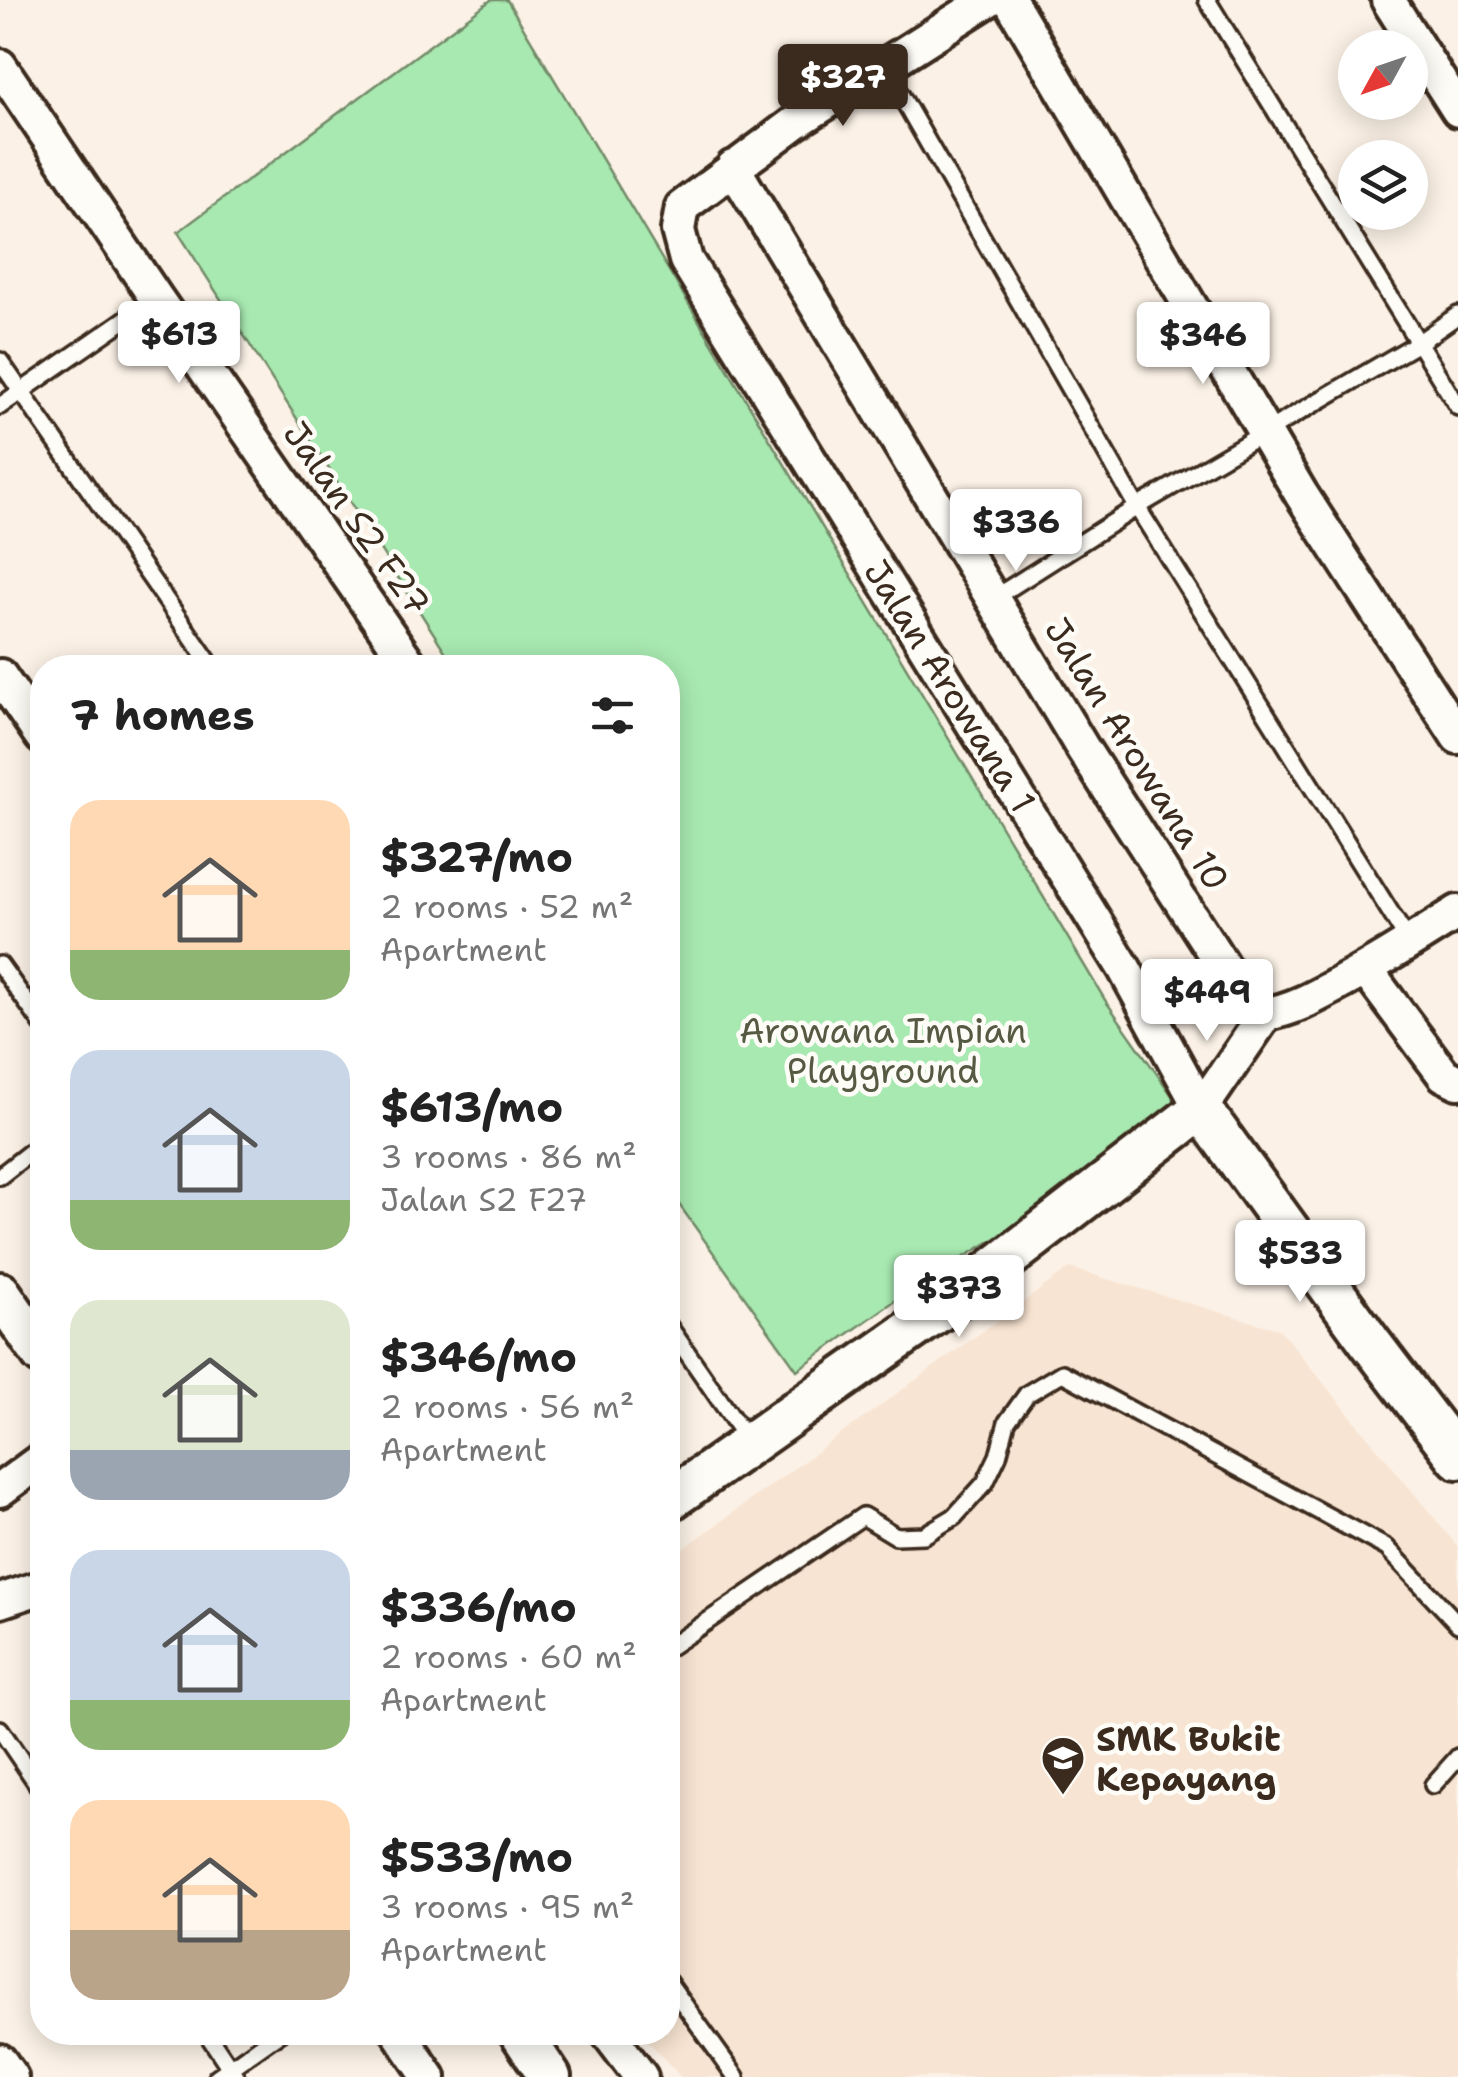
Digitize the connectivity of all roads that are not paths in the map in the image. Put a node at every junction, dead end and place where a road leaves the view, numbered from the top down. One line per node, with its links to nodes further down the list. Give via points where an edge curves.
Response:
1 (988, 0): 6 (street, Jalan Arowana 1)
2 (1010, 0): 16 (street)
3 (1207, 0): 11 (lane)
4 (1388, 0): 7 (street)
5 (0, 66): 9 (street, Jalan S2 F27)
6 (884, 66): 8 (street, Jalan Arowana 1); 17 (lane)
7 (1458, 110)
8 (734, 168): 18 (street, Jalan Arowana 10); 31 (street, Jalan Arowana 1, via 682,206 678,230 686,260 1124,968)
9 (156, 298): 13 (lane); 20 (street, Jalan S2 F27)
10 (1458, 316): 11 (lane)
11 (1418, 343): 15 (lane); 16 (lane)
12 (0, 360): 13 (lane)
13 (21, 391): 14 (lane); 19 (lane)
14 (0, 406)
15 (1458, 407)
16 (1266, 432): 17 (lane); 23 (street)
17 (1137, 506): 18 (lane); 25 (lane)
18 (994, 598): 29 (street, Jalan Arowana 10, via 1082,750 1244,999)
19 (204, 655)
20 (403, 655)
21 (0, 676): 22 (street)
22 (30, 720)
23 (1458, 737)
24 (1458, 912): 25 (street)
25 (1410, 942): 27 (street)
26 (0, 965): 28 (lane)
27 (1366, 970): 29 (street, via 1311,1000); 30 (street, via 1444,1076)
28 (30, 1007)
29 (1266, 1014): 31 (street)
30 (1458, 1082)
31 (1201, 1109): 37 (street, via 947,1306); 38 (street, Jalan Arowana 1)
32 (30, 1152): 33 (lane)
33 (0, 1176)
34 (0, 1293): 35 (street)
35 (30, 1337)
36 (680, 1342): 37 (lane)
37 (750, 1444): 41 (street)
38 (1458, 1458)
39 (30, 1466): 40 (street)
40 (3, 1480)
41 (680, 1493)
42 (30, 1591): 43 (street)
43 (0, 1600)
44 (1458, 1624): 45 (lane, via 1387,1548 1062,1373 1027,1394 1006,1422 986,1484 954,1517 924,1535 896,1536 863,1516)
45 (680, 1640)
46 (0, 1728): 48 (lane)
47 (1458, 1757): 49 (lane)
48 (30, 1773)
49 (1433, 1785)
50 (680, 1999): 62 (lane)
51 (213, 2045): 57 (lane)
52 (265, 2045): 57 (lane)
53 (407, 2045): 59 (street)
54 (529, 2045): 60 (street)
55 (617, 2045): 61 (street)
56 (0, 2062): 58 (street)
57 (228, 2074)
58 (11, 2077)
59 (429, 2077)
60 (550, 2077)
61 (640, 2077)
62 (736, 2077)

